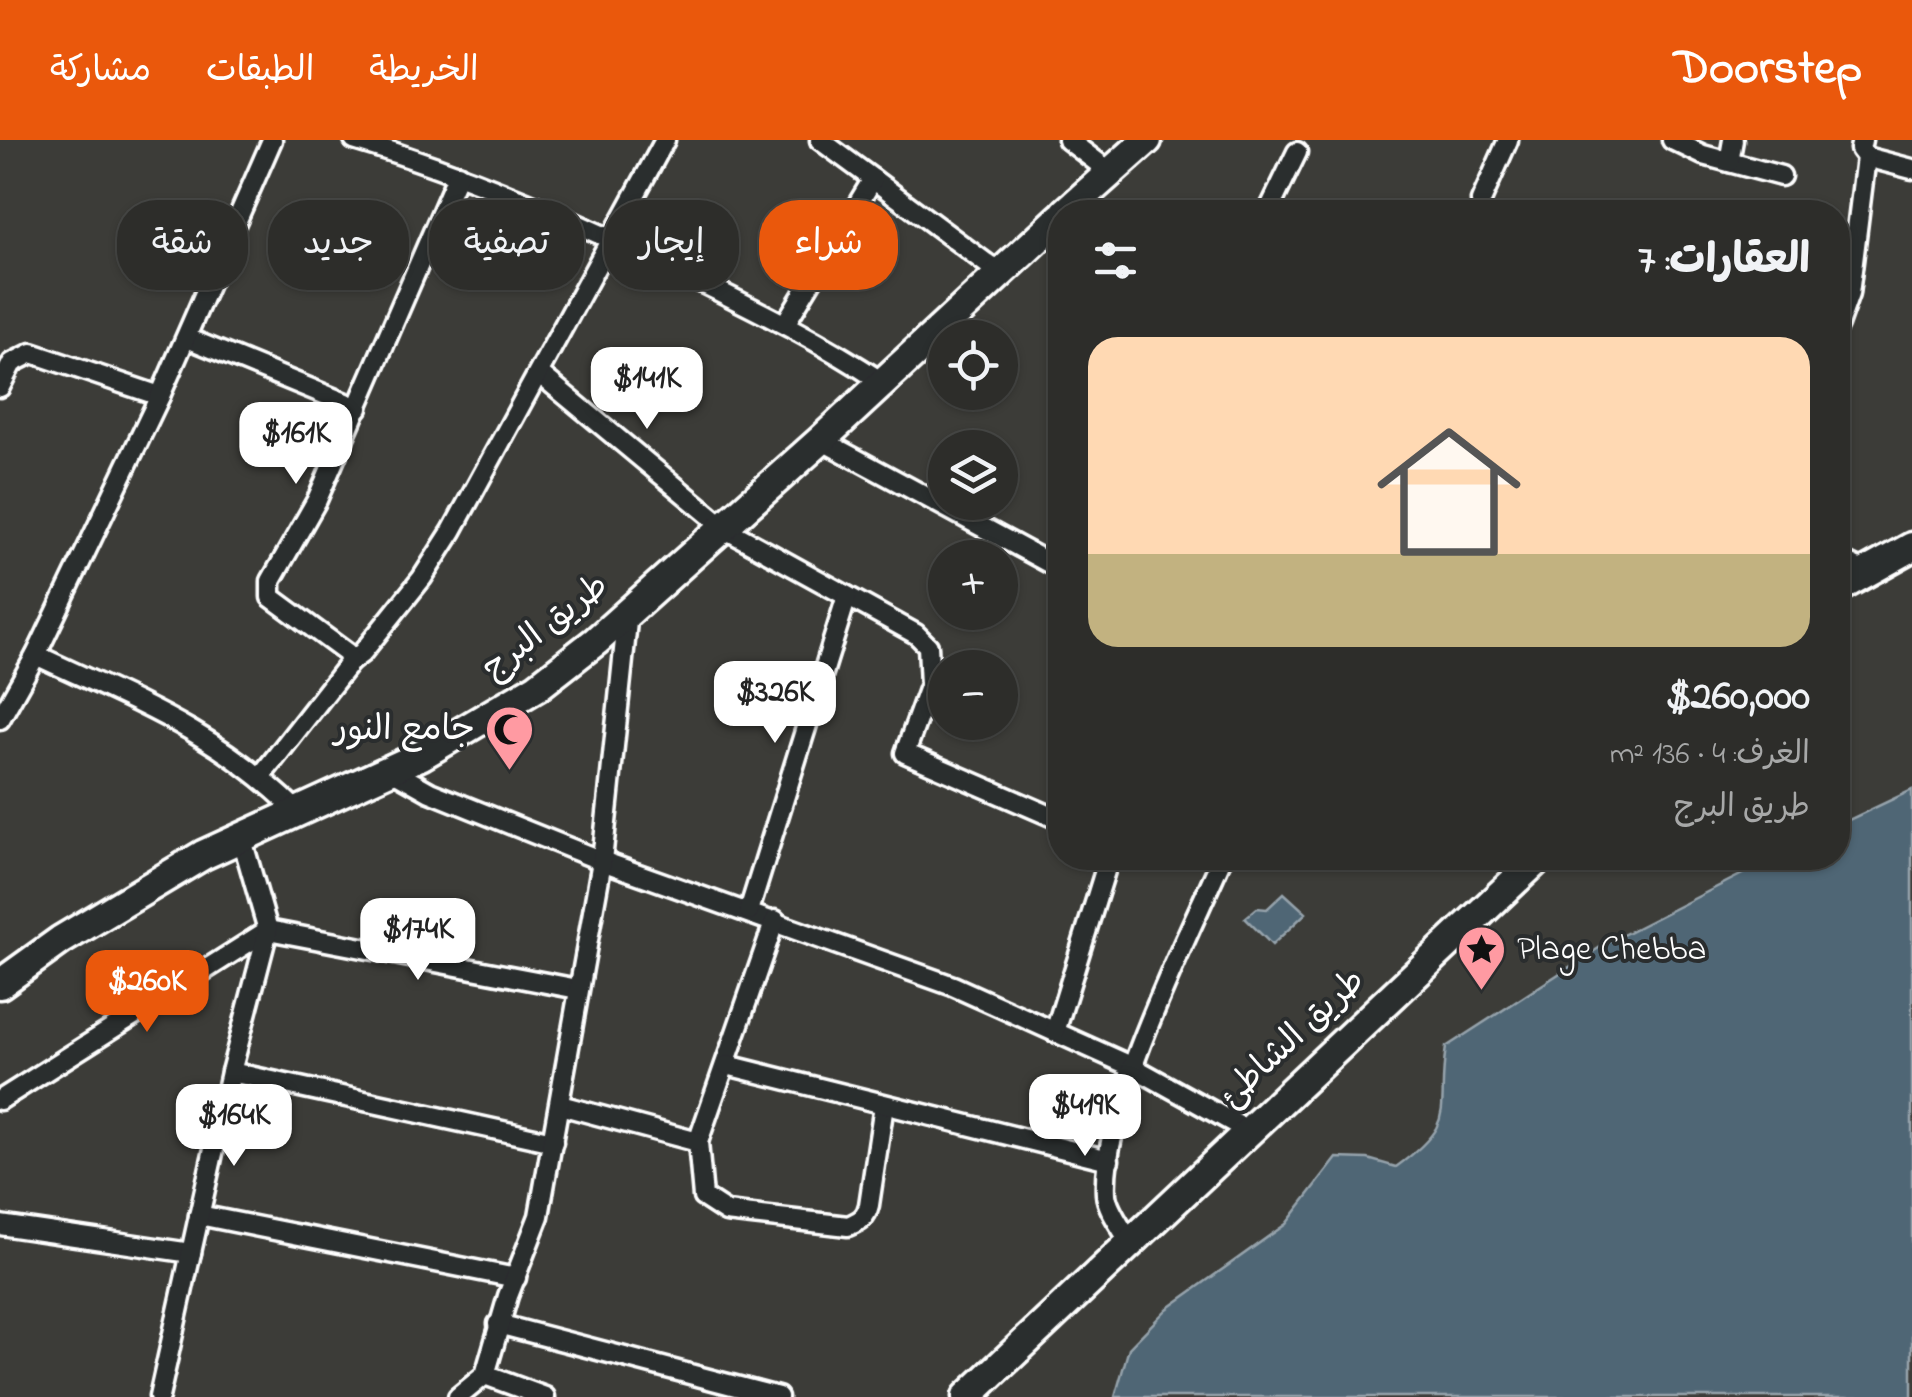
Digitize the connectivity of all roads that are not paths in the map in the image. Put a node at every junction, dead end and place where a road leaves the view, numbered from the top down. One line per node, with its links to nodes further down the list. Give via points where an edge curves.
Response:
1 (272, 140): 29 (street)
2 (354, 140): 15 (street)
3 (666, 140): 18 (street)
4 (820, 140): 17 (street)
5 (1068, 140): 14 (street)
6 (1147, 140): 14 (street, طريق البرج)
7 (1508, 140): 21 (street)
8 (1672, 140): 12 (street)
9 (1733, 140): 12 (street)
10 (1864, 149): 13 (street); 26 (street)
11 (1297, 152): 20 (street)
12 (1730, 162): 16 (street)
13 (1912, 169)
14 (1110, 172): 19 (street, طريق البرج)
15 (458, 174): 23 (street); 34 (street)
16 (1781, 176)
17 (874, 179): 25 (street); 28 (street)
18 (633, 200)
19 (1081, 200)
20 (1274, 200)
21 (1481, 200)
22 (1048, 231): 25 (street, طريق البرج)
23 (604, 236)
24 (604, 254): 30 (street)
25 (998, 272): 31 (street, طريق البرج)
26 (1850, 284)
27 (716, 290): 28 (street)
28 (786, 324): 31 (street)
29 (187, 338): 33 (street); 34 (street)
30 (540, 374): 36 (street); 43 (street, via 422,578)
31 (882, 382): 35 (street, طريق البرج)
32 (0, 387): 33 (street, via 12,363 32,353)
33 (160, 396): 42 (street)
34 (358, 408): 43 (street, via 270,589 270,597 347,652)
35 (821, 440): 36 (street, طريق البرج); 38 (street)
36 (724, 527): 40 (street); 41 (street, طريق البرج)
37 (1912, 547): 39 (street)
38 (1048, 563)
39 (1850, 565)
40 (847, 596): 49 (street, via 900,622 928,646 930,684 905,754); 55 (street)
41 (628, 612): 46 (street, طريق البرج, via 508,706); 51 (street)
42 (36, 655): 44 (street); 47 (street, via 205,736)
43 (350, 662): 47 (street)
44 (8, 682): 45 (street)
45 (0, 719)
46 (391, 770): 48 (street, طريق البرج); 51 (street)
47 (261, 776): 48 (street)
48 (297, 812): 50 (street, طريق البرج)
49 (1048, 815)
50 (241, 836): 57 (street); 58 (street, طريق البرج, via 117,905)
51 (602, 860): 55 (street); 59 (street)
52 (1105, 870): 60 (street)
53 (1217, 870): 62 (street)
54 (1526, 870): 67 (street, طريق الشاطئ)
55 (748, 910): 56 (street)
56 (776, 920): 60 (street); 61 (street)
57 (268, 930): 59 (street); 63 (street); 64 (street)
58 (0, 984)
59 (578, 989): 65 (street)
60 (1055, 1032): 62 (street)
61 (727, 1065): 66 (street); 69 (street)
62 (1133, 1068): 67 (street); 70 (street)
63 (231, 1072): 68 (street); 71 (street)
64 (0, 1100)
65 (560, 1104): 68 (street); 69 (street)
66 (884, 1105): 69 (street, via 867,1215 848,1226 712,1206 697,1170); 70 (street)
67 (1250, 1132): 73 (street, طريق الشاطئ)
68 (553, 1142): 75 (street, via 534,1239)
69 (698, 1142)
70 (1109, 1160): 73 (street, via 1106,1200)
71 (199, 1215): 74 (street); 75 (street)
72 (0, 1225): 74 (street)
73 (1130, 1242): 82 (street, طريق الشاطئ)
74 (191, 1253): 78 (street)
75 (516, 1278): 76 (street)
76 (498, 1324): 77 (street); 81 (street)
77 (484, 1375): 79 (street); 80 (street)
78 (159, 1397)
79 (458, 1397)
80 (545, 1397)
81 (778, 1397)
82 (966, 1397)

